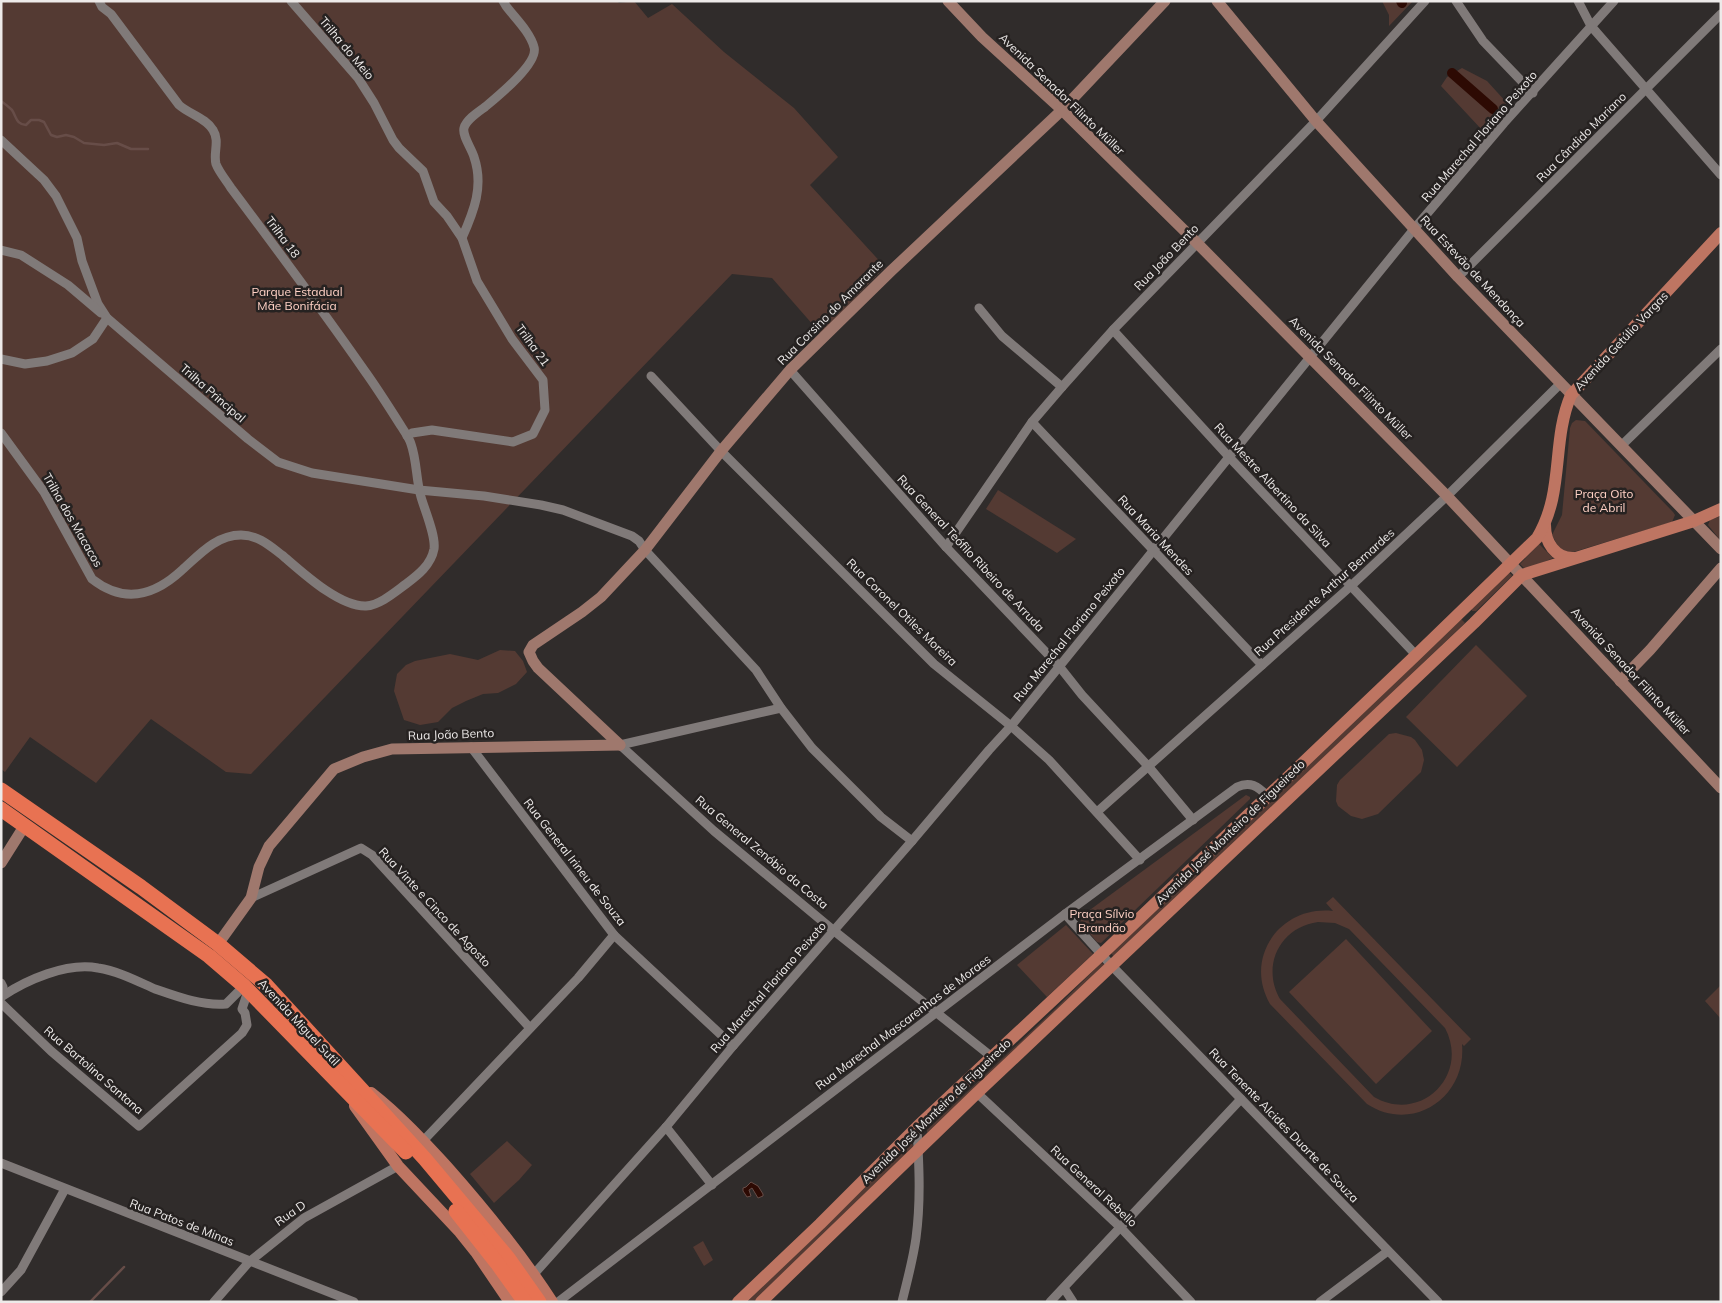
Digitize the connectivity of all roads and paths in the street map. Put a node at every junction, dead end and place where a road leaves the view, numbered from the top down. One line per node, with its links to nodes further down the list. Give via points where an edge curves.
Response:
1 (99, 1): 38 (street, Trilha 18, via 179,105 204,120 214,131 216,163 220,170 333,326)
2 (291, 1): 21 (street, Trilha do Meio, via 358,78 398,148 423,171 434,202)
3 (504, 1): 21 (street, via 528,34 535,54 529,65 497,98 464,127 478,173 478,192)
4 (948, 1): 15 (street, Avenida Senador Filinto Müller, via 982,37)
5 (1164, 1): 15 (street, Rua Corsino do Amarante)
6 (1217, 1): 16 (street, Rua Estevão de Mendonça)
7 (1425, 1): 16 (street, Rua João Bento)
8 (1456, 1): 14 (street, via 1483,41)
9 (1578, 1): 12 (street)
10 (1614, 1): 12 (street, Rua Marechal Floriano Peixoto)
11 (1721, 14): 13 (street, Rua Cândido Mariano)
12 (1591, 26): 13 (street); 14 (street, Rua Marechal Floriano Peixoto)
13 (1646, 90): 18 (street); 24 (street, Rua Cândido Mariano)
14 (1532, 93): 19 (street, Rua Marechal Floriano Peixoto)
15 (1062, 110): 22 (street, Avenida Senador Filinto Müller); 31 (street, Rua Corsino do Amarante)
16 (1316, 121): 19 (street, Rua Estevão de Mendonça); 22 (street, Rua João Bento)
17 (1, 140): 26 (street, Trilha Principal, via 44,180 56,196 77,238 98,304)
18 (1721, 175)
19 (1414, 229): 24 (street, Rua Estevão de Mendonça); 29 (street, Rua Marechal Floriano Peixoto)
20 (1721, 233): 35 (main road, Avenida Getúlio Vargas)
21 (462, 238): 38 (street, Trilha 21, via 477,281 512,339 543,380 545,410 533,434 513,442 432,430)
22 (1198, 244): 27 (street, Rua João Bento); 29 (street, Avenida Senador Filinto Müller)
23 (1, 250): 26 (street, via 22,254 68,285)
24 (1458, 277): 33 (street, Rua Estevão de Mendonça)
25 (979, 308): 34 (street, via 1002,336)
26 (107, 318): 30 (street, via 93,339 72,353 25,364); 42 (street, Trilha Principal, via 278,462 312,473)
27 (1114, 330): 34 (street, Rua João Bento); 41 (street, Rua Mestre Albertino da Silva)
28 (1721, 349): 39 (street)
29 (1310, 357): 41 (street, Rua Marechal Floriano Peixoto); 43 (street, Avenida Senador Filinto Müller)
30 (1, 358)
31 (790, 370): 40 (street, Rua Corsino do Amarante); 47 (street, Rua General Teófilo Ribeiro de Arruda)
32 (651, 376): 40 (street, Rua Coronel Otiles Moreira)
33 (1560, 384): 35 (street, Rua Estevão de Mendonça); 43 (street, Rua Presidente Arthur Bernardes)
34 (1062, 387): 36 (street, Rua João Bento)
35 (1571, 395): 39 (street, Rua Estevão de Mendonça); 46 (main road, Avenida Getúlio Vargas, via 1564,419 1553,502)
36 (1032, 422): 47 (street, Rua João Bento); 50 (street, Rua Maria Mendes)
37 (1, 433): 42 (street, Trilha dos Macacos, via 44,492 92,579 115,593 132,595 147,592 180,572 208,546 240,535 265,542 347,603 369,606 408,583 431,560 435,547)
38 (407, 436): 42 (street, Trilha 18)
39 (1622, 445): 45 (street, Rua Estevão de Mendonça)
40 (721, 451): 49 (street, Rua Corsino do Amarante); 62 (street, Rua Coronel Otiles Moreira, via 934,664)
41 (1230, 458): 50 (street, Rua Marechal Floriano Peixoto); 55 (street, Rua Mestre Albertino da Silva)
42 (420, 490): 49 (street, Trilha Principal, via 484,496 563,510 628,534)
43 (1447, 496): 52 (street, Avenida Senador Filinto Müller); 55 (street, Rua Presidente Arthur Bernardes)
44 (1721, 509): 45 (main road)
45 (1694, 521): 48 (street, Rua Estevão de Mendonça); 51 (main road)
46 (1545, 525): 51 (main road, via 1547,541 1559,554); 52 (main road, Avenida José Monteiro de Figueiredo)
47 (946, 547): 59 (street, Rua General Teófilo Ribeiro de Arruda)
48 (1721, 549)
49 (645, 550): 56 (street, Rua Corsino do Amarante, via 601,597 533,645); 61 (street, Trilha Principal, via 756,670)
50 (1153, 550): 58 (street, Rua Maria Mendes); 59 (street, Rua Marechal Floriano Peixoto)
51 (1578, 558): 54 (main road)
52 (1512, 564): 54 (street, Avenida Senador Filinto Müller); 57 (main road, Avenida José Monteiro de Figueiredo)
53 (1721, 568): 60 (street)
54 (1522, 575): 60 (street, Avenida Senador Filinto Müller); 82 (main road, Avenida José Monteiro de Figueiredo)
55 (1352, 585): 57 (street, Rua Mestre Albertino da Silva); 58 (street, Rua Presidente Arthur Bernardes)
56 (530, 652): 63 (street, Rua General Zenóbio da Costa, via 538,668)
57 (1416, 655): 68 (main road, Avenida José Monteiro de Figueiredo)
58 (1262, 665): 65 (street, Rua Presidente Arthur Bernardes)
59 (1059, 666): 62 (street, Rua Marechal Floriano Peixoto); 65 (street, Rua General Teófilo Ribeiro de Arruda)
60 (1620, 681): 66 (street, Avenida Senador Filinto Müller)
61 (781, 708): 63 (street, Rua João Bento); 73 (street, Trilha Principal, via 812,748 881,817)
62 (1011, 726): 70 (street, Rua Coronel Otiles Moreira, via 1049,760); 73 (street, Rua Marechal Floriano Peixoto)
63 (620, 745): 64 (street, Rua João Bento); 78 (street, Rua General Zenóbio da Costa, via 714,831)
64 (471, 747): 76 (street, Rua João Bento, via 392,749 334,769 269,846 259,867); 79 (street, Rua General Irineu de Souza)
65 (1148, 766): 70 (street, Rua Presidente Arthur Bernardes); 71 (street, Rua General Teófilo Ribeiro de Arruda)
66 (1721, 788)
67 (1, 790): 80 (highway, Avenida Miguel Sutil)
68 (1267, 796): 71 (street, Rua Marechal Mascarenhas de Moraes, via 1255,785 1242,784); 81 (main road, Avenida José Monteiro de Figueiredo)
69 (1, 808): 72 (highway, Avenida Miguel Sutil)
70 (1097, 812): 74 (street, Rua Coronel Otiles Moreira)
71 (1193, 820): 74 (street, Rua Marechal Mascarenhas de Moraes)
72 (25, 825): 75 (street); 84 (highway, Avenida Miguel Sutil, via 209,956)
73 (912, 841): 78 (street, Rua Marechal Floriano Peixoto)
74 (1140, 860): 77 (street, Rua Marechal Mascarenhas de Moraes)
75 (1, 863)
76 (251, 898): 80 (street, Rua João Bento); 91 (street, Rua Vinte e Cinco de Agosto, via 361,848 372,855)
77 (1065, 914): 81 (street, Rua Tenente Alcides Duarte de Souza); 90 (street, Rua Marechal Mascarenhas de Moraes)
78 (833, 930): 90 (street, Rua General Zenóbio da Costa); 92 (street, Rua Marechal Floriano Peixoto)
79 (614, 935): 91 (street); 92 (street, Rua General Irineu de Souza)
80 (218, 944): 94 (highway, Avenida Miguel Sutil, via 266,985)
81 (1101, 955): 82 (street, Rua Tenente Alcides Duarte de Souza); 93 (main road, Avenida José Monteiro de Figueiredo)
82 (1112, 966): 95 (main road, Avenida José Monteiro de Figueiredo); 96 (street, Rua Tenente Alcides Duarte de Souza)
83 (1, 982): 85 (street)
84 (246, 988): 88 (street); 89 (street, Rua Bartolina Santana); 94 (highway, Avenida Miguel Sutil)
85 (1, 992)
86 (1, 997): 88 (street, via 34,978 80,967 120,974 174,996 212,1005)
87 (1, 1003): 89 (street, Rua Bartolina Santana, via 51,1051 139,1126 242,1033 247,1025)
88 (226, 1004): 89 (street)
89 (242, 1009)
90 (937, 1012): 93 (street, Rua General Zenóbio da Costa); 103 (street, Rua Marechal Mascarenhas de Moraes)
91 (530, 1028): 99 (street)
92 (733, 1046): 97 (street, Rua Marechal Floriano Peixoto)
93 (992, 1057): 98 (main road, Avenida José Monteiro de Figueiredo)
94 (347, 1083): 99 (main road, Avenida Miguel Sutil, via 389,1107); 102 (main road, Avenida Miguel Sutil, via 367,1125); 114 (highway, via 419,1165); 115 (highway, via 457,1196)
95 (977, 1093): 100 (main road, Avenida José Monteiro de Figueiredo); 105 (street, Rua General Rebello)
96 (1242, 1099): 105 (street); 106 (street, Rua Tenente Alcides Duarte de Souza)
97 (666, 1127): 103 (street); 108 (street, Rua Marechal Floriano Peixoto)
98 (917, 1127): 100 (street); 118 (main road, Avenida José Monteiro de Figueiredo)
99 (423, 1141): 108 (main road, Avenida Miguel Sutil, via 485,1210)
100 (918, 1150): 119 (main road, Avenida José Monteiro de Figueiredo); 120 (street, via 916,1238)
101 (1, 1163): 104 (street, Rua Patos de Minas)
102 (398, 1166): 107 (street, Rua D, via 304,1218); 113 (main road, Avenida Miguel Sutil, via 460,1232)
103 (712, 1184): 117 (street, Rua Marechal Mascarenhas de Moraes)
104 (65, 1189): 107 (street, Rua Patos de Minas); 110 (street, via 21,1270)
105 (1120, 1227): 109 (street); 123 (street, Rua General Rebello)
106 (1388, 1251): 124 (street); 125 (street, Rua Tenente Alcides Duarte de Souza)
107 (249, 1262): 111 (street, Rua D); 112 (street, Rua Patos de Minas)
108 (534, 1274): 116 (main road, Avenida Miguel Sutil)
109 (1064, 1288): 121 (street); 122 (street)
110 (1, 1292)
111 (214, 1302)
112 (354, 1302)
113 (510, 1302)
114 (525, 1302)
115 (540, 1302)
116 (552, 1302)
117 (558, 1302)
118 (738, 1302)
119 (761, 1302)
120 (902, 1302)
121 (1050, 1302)
122 (1073, 1302)
123 (1191, 1302)
124 (1320, 1302)
125 (1438, 1302)

